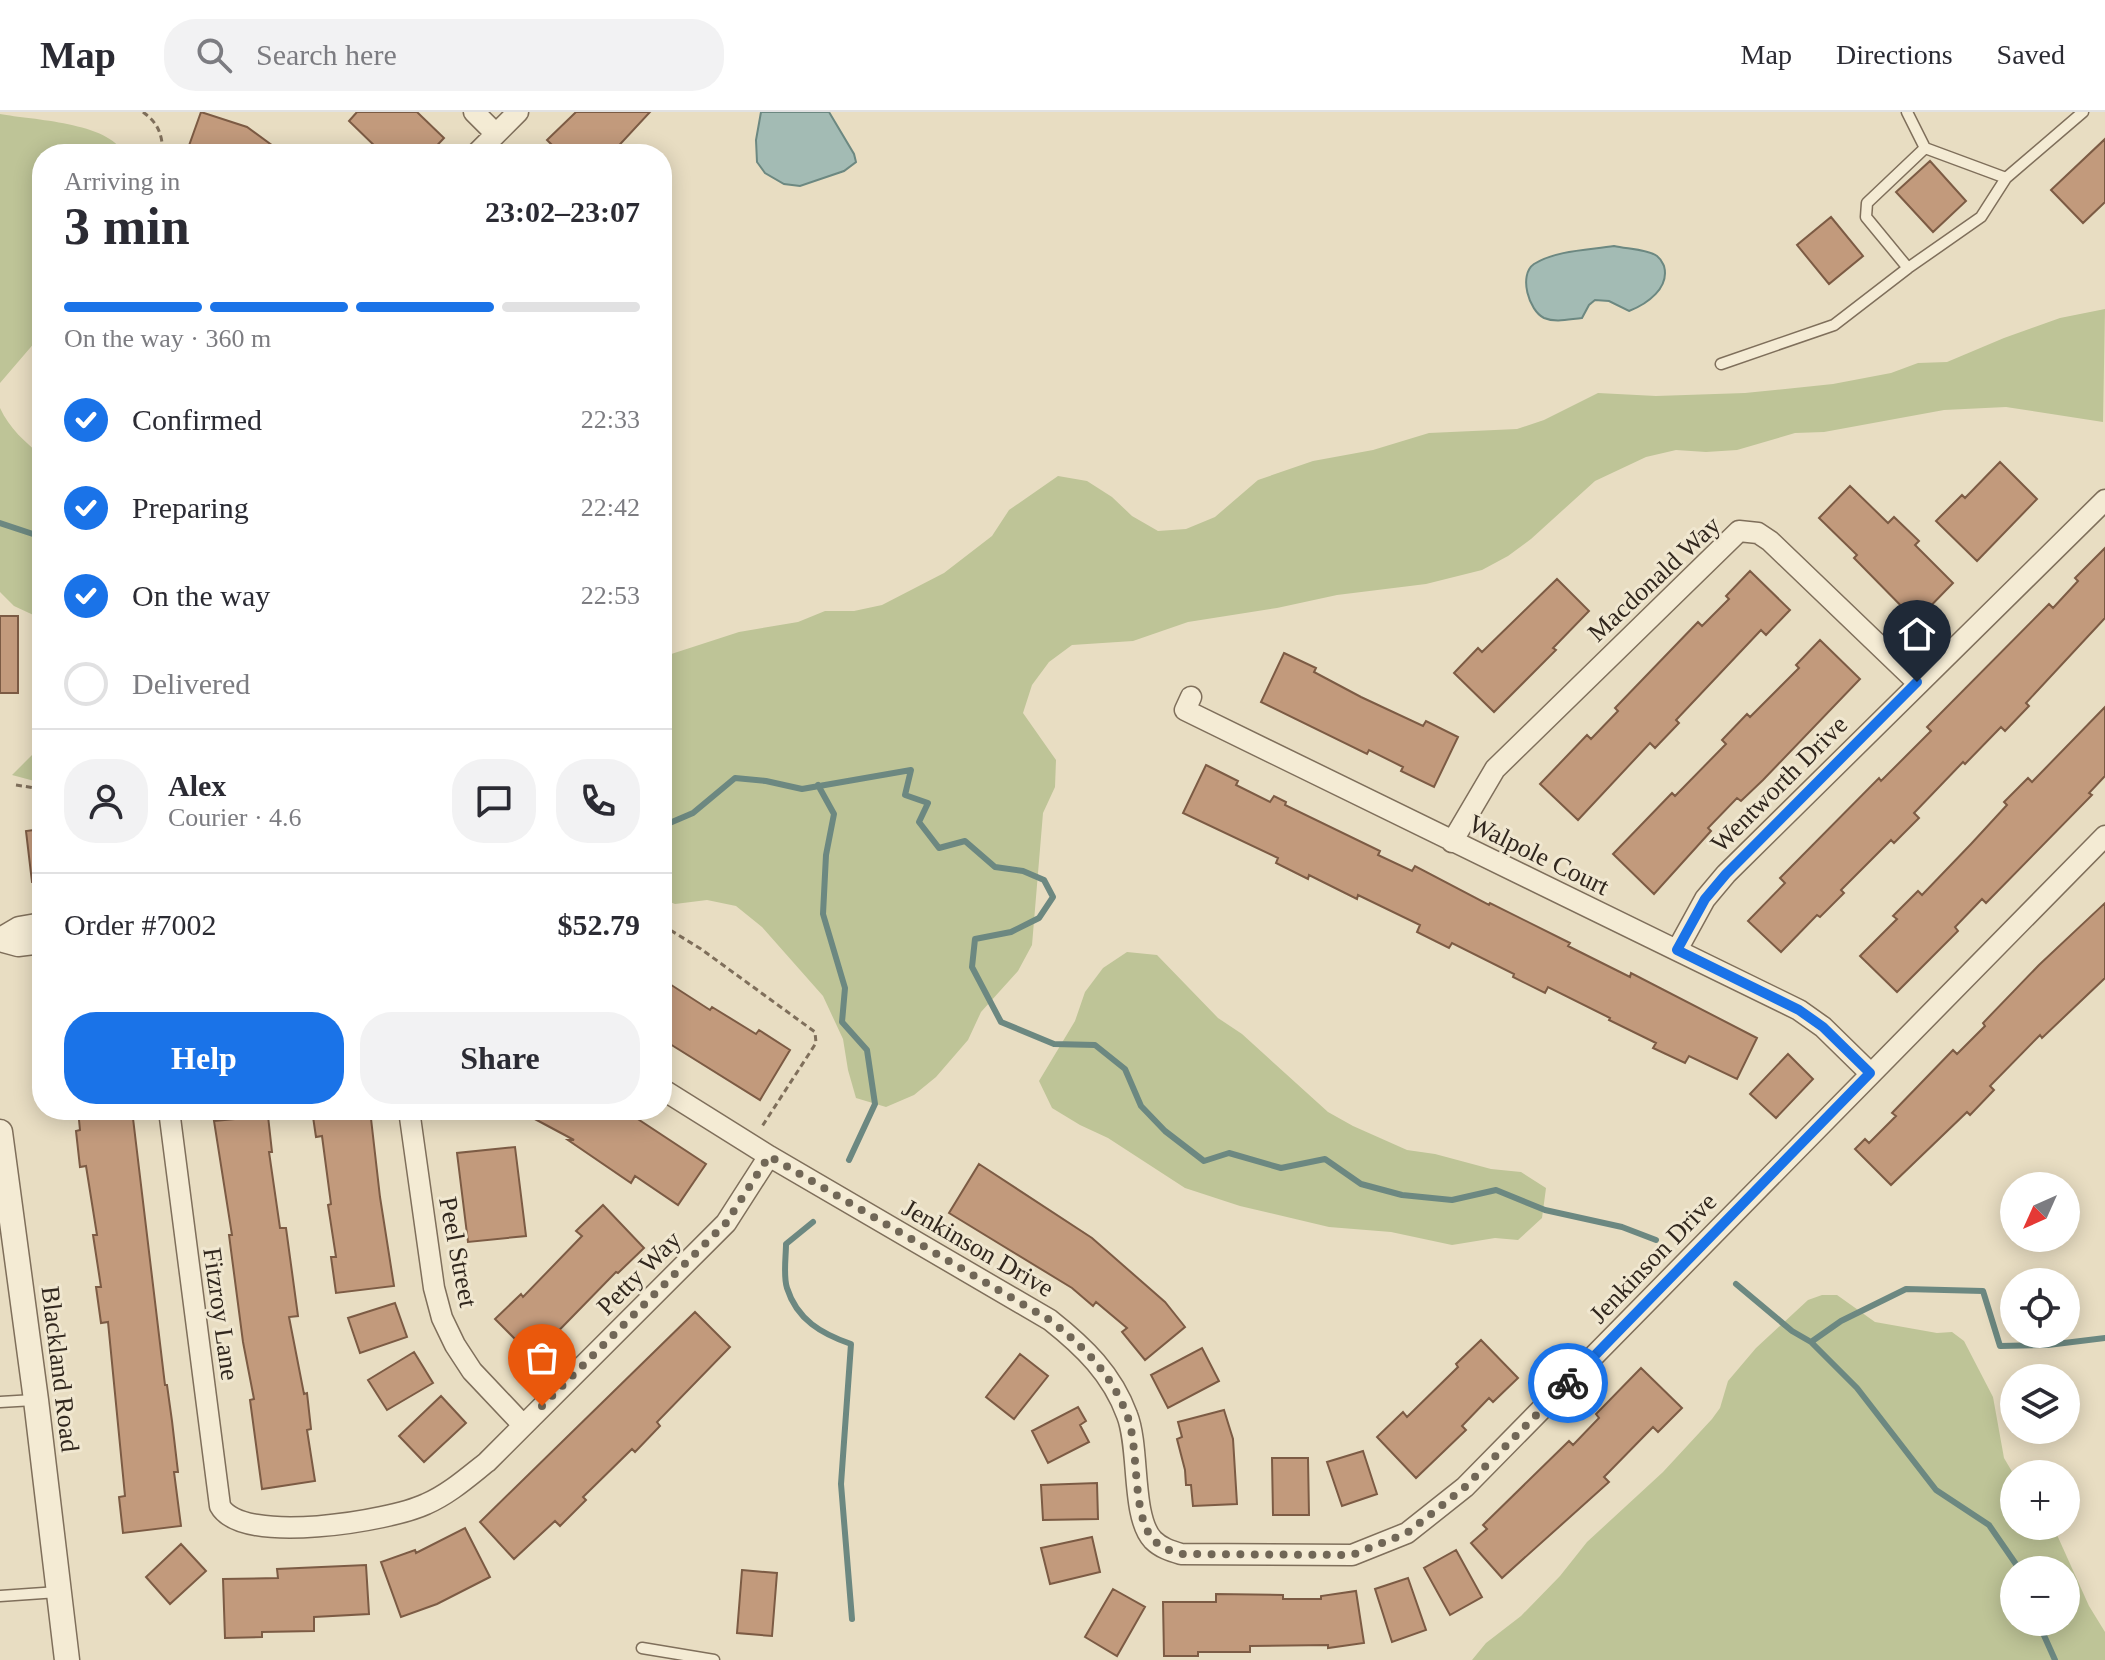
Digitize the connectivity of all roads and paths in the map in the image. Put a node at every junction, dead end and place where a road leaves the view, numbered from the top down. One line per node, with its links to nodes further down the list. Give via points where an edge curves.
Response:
1 (143, 112): 7 (path, via 155,121)
2 (474, 112): 6 (street)
3 (518, 112): 6 (street)
4 (1907, 112): 9 (lane)
5 (2083, 112): 10 (lane)
6 (496, 134): 8 (street)
7 (161, 144)
8 (486, 144)
9 (1925, 148): 10 (lane); 11 (lane, via 1867,203 1866,217)
10 (2006, 178): 11 (lane, via 1981,217)
11 (1908, 268): 12 (lane, via 1834,325)
12 (1721, 364)
13 (2105, 500): 14 (street, Wentworth Drive)
14 (1917, 682): 19 (street, Macdonald Way, via 1770,541 1739,531 1495,769); 24 (street, Wentworth Drive, via 1726,874 1705,899)
15 (1191, 697): 19 (street, Walpole Court, via 1185,710)
16 (16, 785): 17 (path)
17 (32, 787)
18 (2105, 836): 25 (street, Jenkinson Drive)
19 (1452, 842): 24 (street, Walpole Court)
20 (32, 925): 22 (street)
21 (672, 931): 30 (path, via 815,1032 816,1043)
22 (0, 939): 23 (street)
23 (32, 944)
24 (1677, 950): 25 (street, Walpole Court, via 1799,1010)
25 (1870, 1073): 31 (street, Jenkinson Drive, via 1465,1487 1407,1533 1352,1555 1167,1550 1145,1527 1136,1447 1123,1404 1079,1342)
26 (672, 1095): 30 (street, Jenkinson Drive)
27 (170, 1120): 36 (street, Fitzroy Lane, via 220,1506)
28 (410, 1120): 35 (street, Peel Street, via 442,1318 472,1371)
29 (0, 1132): 32 (street, Blackland Road)
30 (750, 1145): 31 (street, Jenkinson Drive)
31 (769, 1156): 35 (street, Petty Way, via 726,1223)
32 (6, 1212): 33 (street, Blackland Road)
33 (36, 1400): 34 (lane); 37 (street, Blackland Road)
34 (0, 1402)
35 (523, 1425): 36 (street, Petty Way, via 451,1489 407,1512 369,1521 282,1527)
36 (232, 1519)
37 (58, 1592): 38 (lane); 40 (street, Blackland Road)
38 (0, 1596)
39 (642, 1648): 41 (lane)
40 (67, 1660)
41 (714, 1660)

